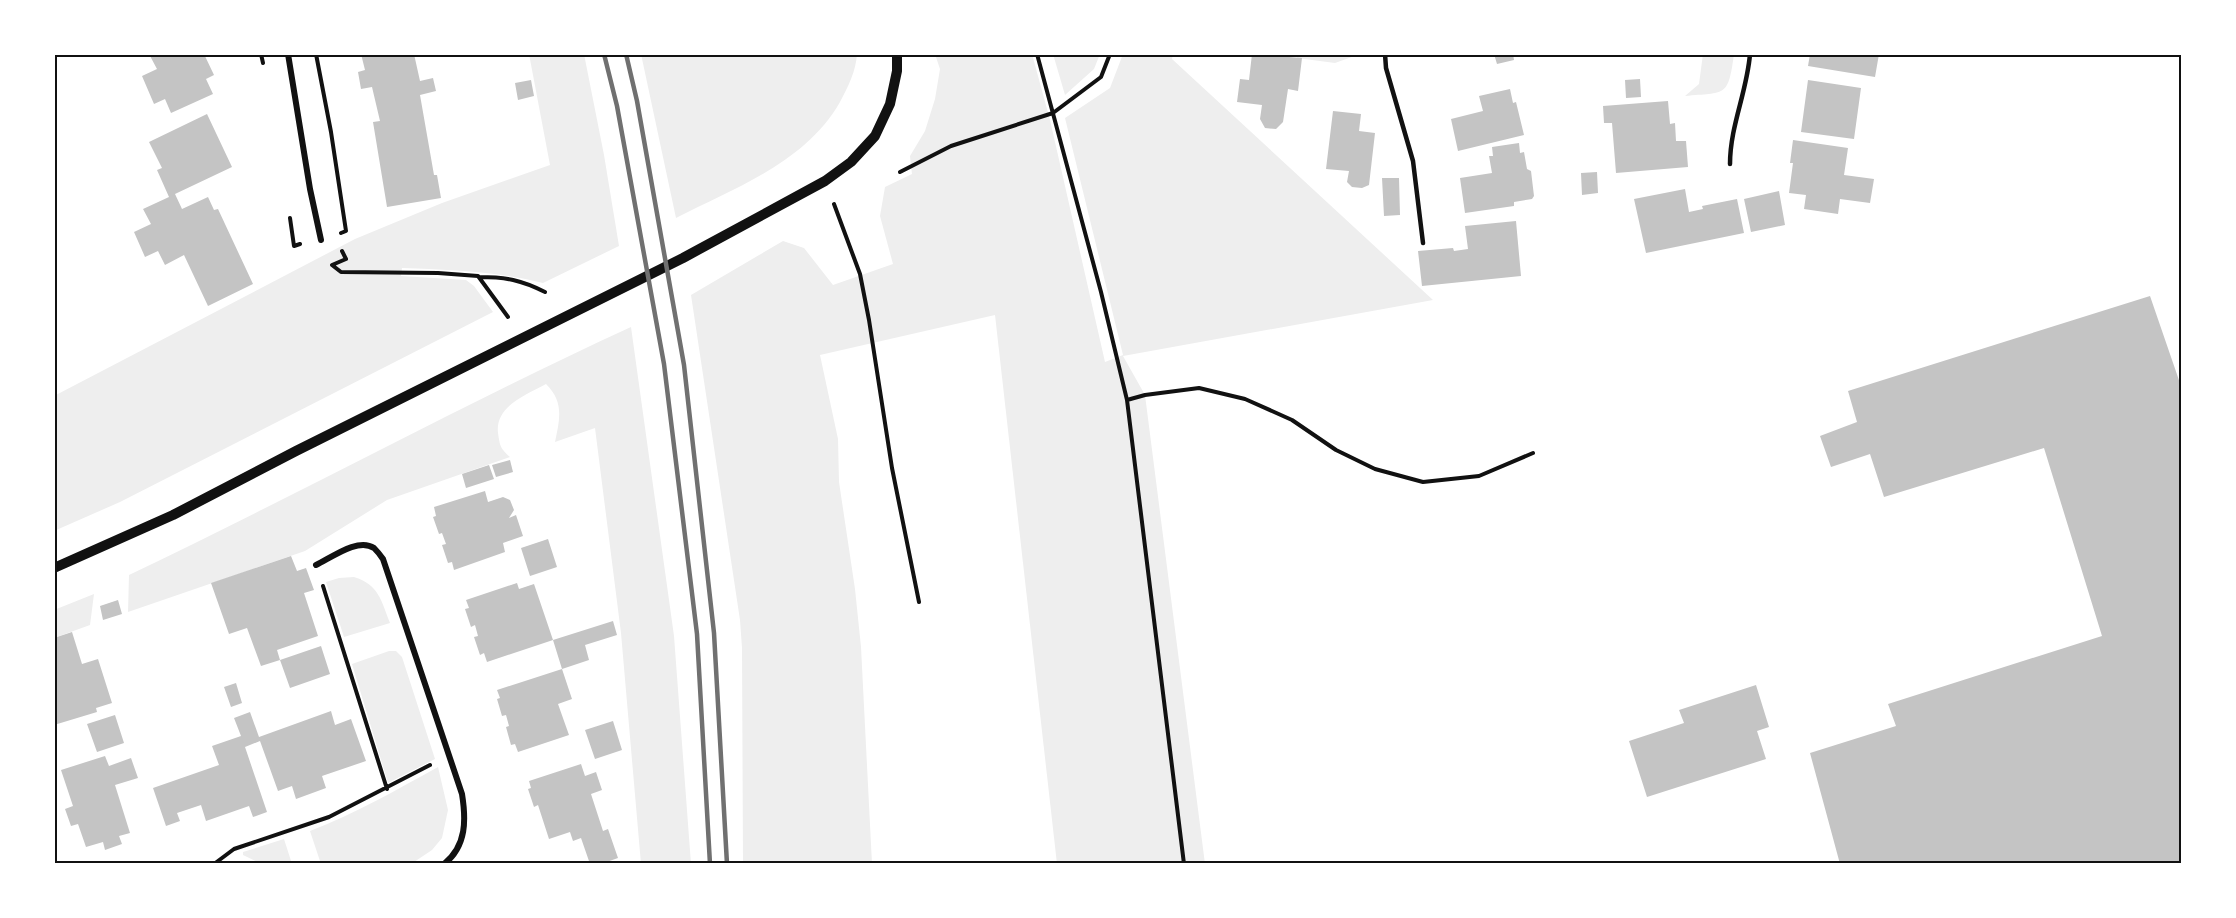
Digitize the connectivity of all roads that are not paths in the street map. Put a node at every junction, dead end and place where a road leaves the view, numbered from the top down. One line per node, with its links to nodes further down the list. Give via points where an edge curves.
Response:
1 (288, 54): 6 (street)
2 (897, 54): 9 (street, via 890,104 875,136 825,182 683,258 173,515)
3 (1385, 54): 7 (lane, via 1413,161)
4 (1750, 54): 5 (lane, via 1730,143)
5 (1730, 164)
6 (321, 240)
7 (1423, 243)
8 (316, 565): 10 (street, via 364,544 374,548 383,559 462,794 466,817 460,842)
9 (54, 568)
10 (444, 864)

